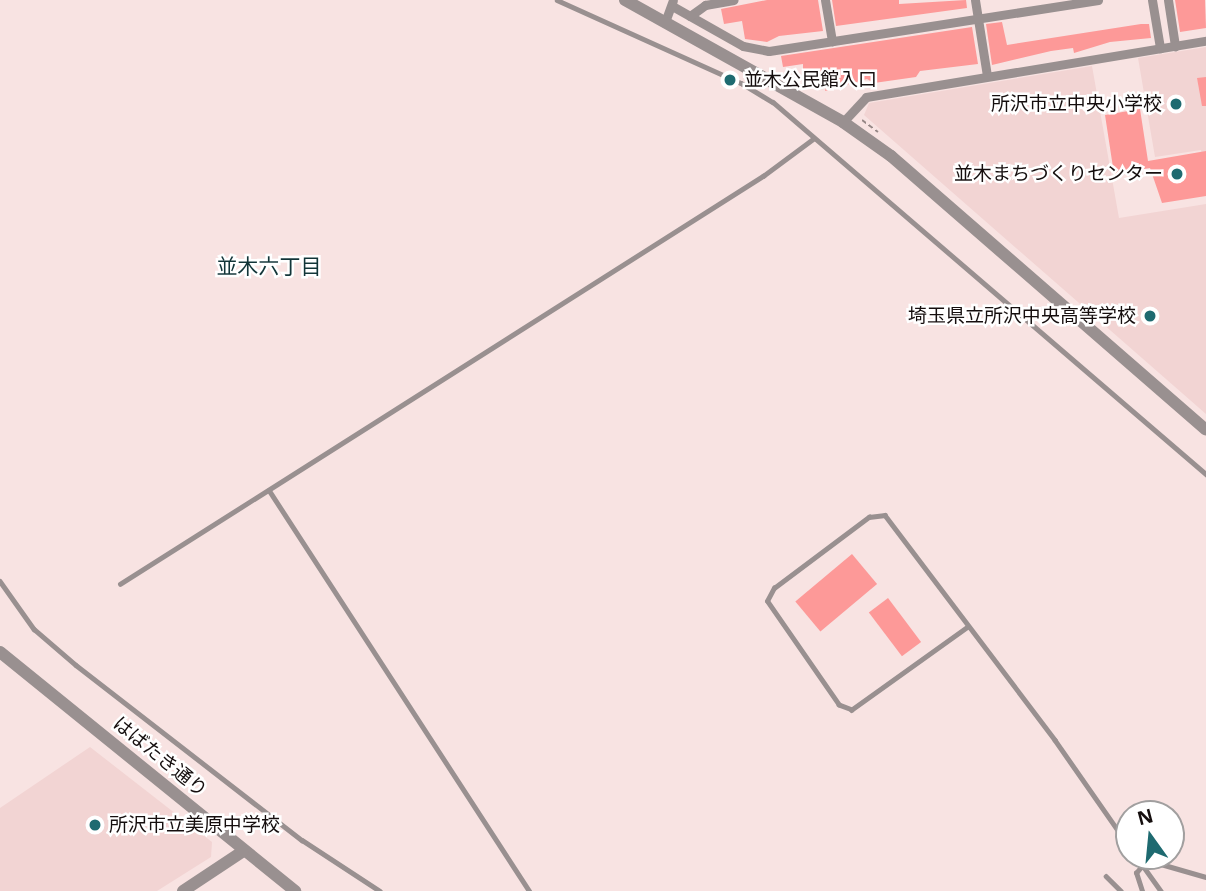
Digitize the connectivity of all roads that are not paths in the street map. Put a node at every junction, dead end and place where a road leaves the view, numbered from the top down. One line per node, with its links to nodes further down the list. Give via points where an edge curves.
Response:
1 (557, 0): 19 (lane, via 741,83 791,116)
2 (625, 0): 12 (street)
3 (734, 0): 10 (street, via 705,5)
4 (825, 0): 13 (street)
5 (975, 0): 11 (street)
6 (1098, 0): 11 (street)
7 (1152, 0): 16 (street)
8 (1168, 0): 15 (street)
9 (674, 3): 10 (street); 12 (street)
10 (690, 16): 13 (street, via 760,51)
11 (978, 19): 13 (street); 17 (street)
12 (665, 22): 18 (street)
13 (832, 41)
14 (1206, 41): 15 (street)
15 (1175, 46): 16 (street)
16 (1160, 48): 17 (street)
17 (987, 76): 18 (street, via 866,97)
18 (843, 122): 20 (street, via 927,185)
19 (813, 139): 21 (lane); 22 (lane)
20 (1206, 430)
21 (1206, 474)
22 (269, 490): 24 (lane); 37 (lane)
23 (0, 581): 36 (lane, via 34,629 76,664 302,840)
24 (120, 584)
25 (968, 627): 25 (lane, via 859,708 845,709 766,601 774,588 878,513 892,520); 27 (lane)
26 (0, 652): 28 (street, はばたき通り)
27 (1115, 827)
28 (242, 852): 34 (street); 35 (street, はばたき通り)
29 (1139, 870): 39 (lane, via 1136,878)
30 (1146, 870): 40 (lane)
31 (1185, 870): 33 (lane)
32 (1106, 876): 38 (lane)
33 (1206, 877)
34 (183, 891)
35 (295, 891)
36 (380, 891)
37 (529, 891)
38 (1121, 891)
39 (1142, 891)
40 (1161, 891)

